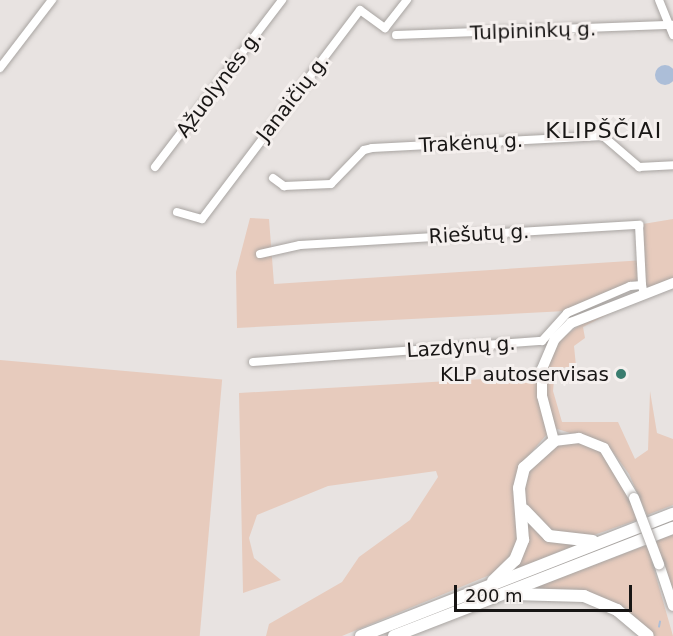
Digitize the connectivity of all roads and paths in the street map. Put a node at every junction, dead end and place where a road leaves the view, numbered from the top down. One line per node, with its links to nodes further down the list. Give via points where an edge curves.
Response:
1 (51, 0): 7 (street)
2 (282, 0): 9 (street, Ąžuolynės g.)
3 (407, 0): 11 (street, Janaičių g., via 385,28 360,10 202,219)
4 (659, 0): 5 (street)
5 (672, 28): 6 (street, Tulpininkų g.)
6 (396, 36)
7 (0, 68)
8 (673, 165): 10 (street, Trakėnų g., via 639,167 603,136 372,148 364,150 331,184 284,186)
9 (155, 167)
10 (273, 178)
11 (177, 212)
12 (260, 254): 14 (street, Riešutų g., via 300,244 639,225)
13 (673, 283): 14 (main road)
14 (643, 290): 15 (street, Lazdynų g., via 567,313 542,342); 16 (main road, via 580,318 555,339 541,385)
15 (253, 362)
16 (554, 441): 17 (highway, via 536,452 524,468); 23 (main road, bridge, via 579,438 604,448 634,498)
17 (521, 505): 20 (highway, via 537,528 555,538); 21 (highway, via 521,547)
18 (673, 514): 20 (highway)
19 (673, 528): 22 (highway)
20 (603, 540): 21 (highway)
21 (490, 584): 24 (highway)
22 (497, 596): 25 (highway); 26 (highway, via 552,592 584,596 617,610)
23 (673, 606)
24 (361, 636)
25 (394, 636)
26 (648, 636)

